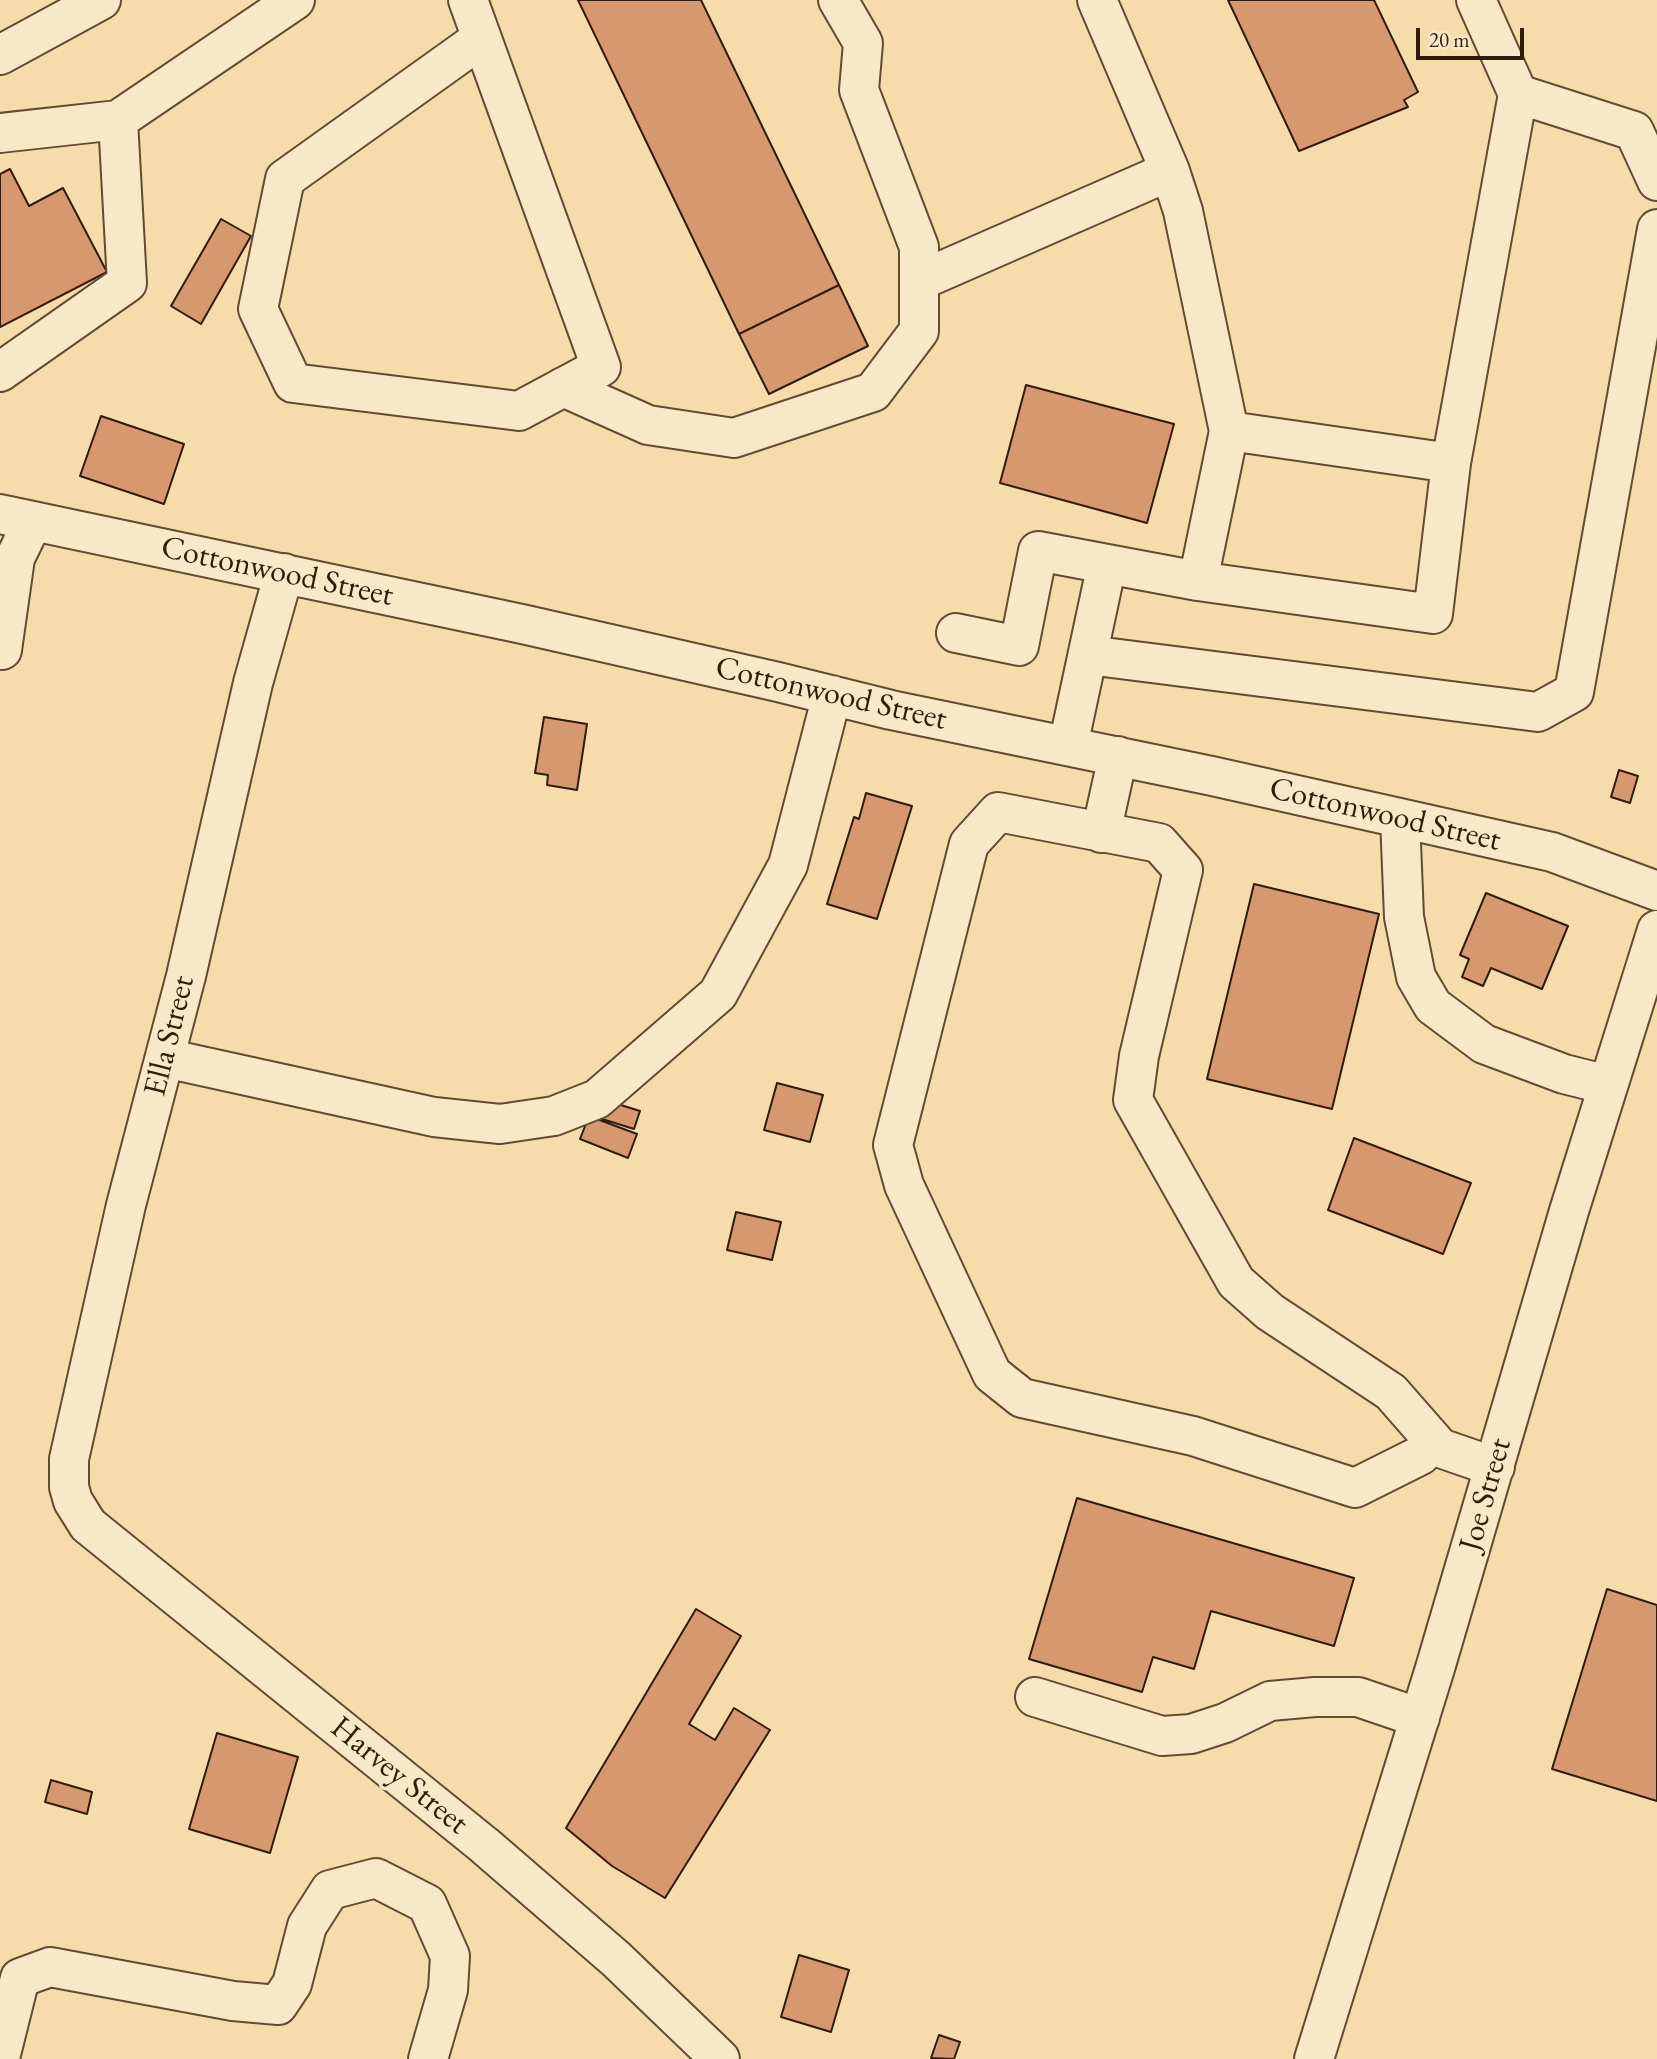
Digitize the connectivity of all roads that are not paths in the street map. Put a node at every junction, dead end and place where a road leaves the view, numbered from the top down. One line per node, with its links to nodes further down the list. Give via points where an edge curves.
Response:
1 (101, 0): 8 (street)
2 (295, 0): 10 (street)
3 (468, 0): 7 (street)
4 (838, 0): 15 (street, via 863,43 859,90 919,247)
5 (1097, 0): 12 (street)
6 (1476, 0): 9 (street)
7 (482, 38): 17 (street, via 601,367); 17 (street, via 285,179 258,309 293,383 519,411)
8 (0, 55)
9 (1518, 94): 13 (street, via 1634,131); 19 (street)
10 (118, 120): 11 (street); 16 (street, via 127,283)
11 (0, 133)
12 (1170, 171): 15 (street); 18 (street, via 1183,211)
13 (1657, 181)
14 (1657, 229): 26 (street, via 1574,692 1538,712)
15 (919, 281): 17 (street, via 919,331 873,392 734,438 648,425)
16 (0, 372)
17 (563, 387)
18 (1229, 431): 19 (street); 23 (street)
19 (1451, 463): 23 (street, via 1433,614)
20 (17, 517): 22 (street, Cottonwood Street); 25 (street)
21 (1107, 564): 23 (street); 24 (street, via 1038,551 1019,646); 26 (street)
22 (284, 573): 27 (street, Cottonwood Street); 34 (street, Ella Street, via 253,683)
23 (1198, 581)
24 (956, 633)
25 (1, 654)
26 (1088, 655): 28 (street)
27 (832, 695): 28 (street, Cottonwood Street); 34 (street, via 788,865 718,994 597,1099 554,1116 500,1124 434,1117)
28 (1068, 746): 29 (street, Cottonwood Street)
29 (1118, 756): 30 (street, Cottonwood Street); 31 (street)
30 (1400, 818): 32 (street, Cottonwood Street, via 1552,852); 35 (street, via 1404,917 1416,977 1433,1006 1484,1044)
31 (1101, 833): 36 (street, via 1159,843 1183,870 1133,1100 1236,1282 1270,1312 1391,1392); 36 (street, via 998,812 969,845 893,1145 904,1185 992,1374 1023,1398 1193,1436 1355,1488 1421,1455)
32 (1657, 891)
33 (1657, 930): 35 (street, Joe Street)
34 (165, 1058): 38 (street, Ella Street, via 69,1459)
35 (1608, 1085): 37 (street, Joe Street)
36 (1433, 1440): 37 (street, via 1440,1448)
37 (1494, 1466): 40 (street, Joe Street)
38 (73, 1501): 43 (street, Harvey Street, via 88,1525 484,1844 596,1941)
39 (1035, 1697): 40 (street, via 1162,1736 1191,1734 1270,1702 1315,1696 1358,1698)
40 (1420, 1718): 44 (street, Joe Street)
41 (0, 2059): 42 (street, via 20,1978 50,1967 278,2005 292,1984 307,1926 330,1890 376,1878 427,1904 450,1956 448,1990)
42 (428, 2059)
43 (720, 2059)
44 (1314, 2059)

